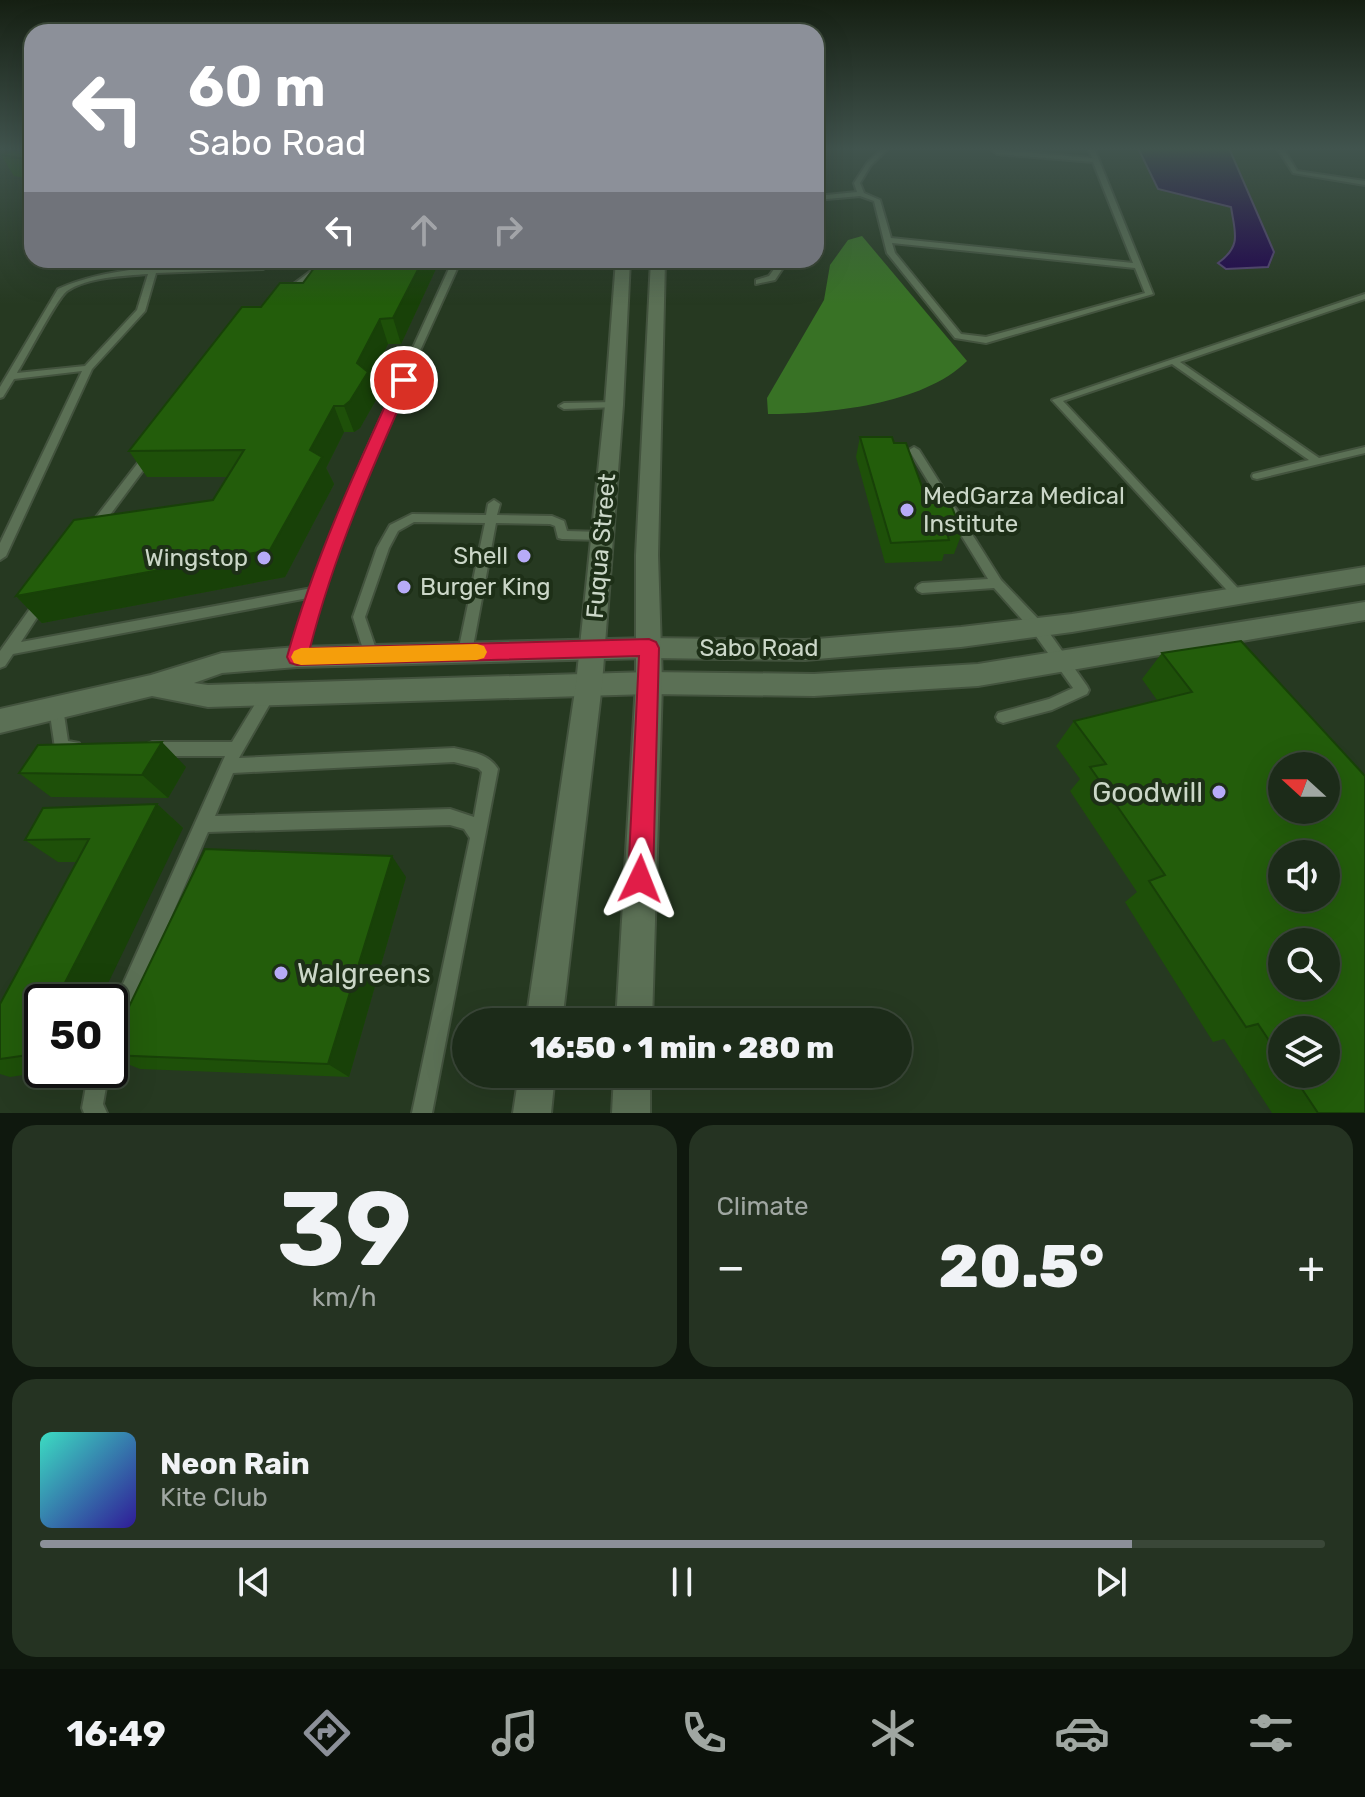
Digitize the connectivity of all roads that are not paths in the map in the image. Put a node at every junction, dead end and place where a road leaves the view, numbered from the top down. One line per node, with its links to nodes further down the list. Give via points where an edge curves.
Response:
1 (877, 200): 3 (lane)
2 (1112, 200): 4 (lane)
3 (888, 240): 4 (lane); 4 (lane, via 891,253 958,336 986,340 1149,294)
4 (1138, 266)
5 (244, 268): 11 (lane)
6 (328, 268): 13 (lane)
7 (453, 268): 34 (lane, via 347,505)
8 (624, 268): 19 (street, Fuqua Street)
9 (657, 268): 19 (street, Fuqua Street)
10 (779, 268): 12 (lane, via 772,278)
11 (152, 273): 16 (lane, via 141,311); 17 (lane, via 88,280 61,291)
12 (759, 282)
13 (282, 295)
14 (1362, 299): 15 (lane)
15 (1173, 361): 24 (lane); 36 (lane, via 1057,400)
16 (88, 368): 17 (lane); 30 (lane)
17 (10, 377): 18 (lane)
18 (0, 395)
19 (633, 404): 20 (lane); 28 (street, Fuqua Street); 39 (street, Fuqua Street, via 647,555)
20 (564, 406)
21 (157, 445): 29 (lane)
22 (914, 450): 32 (lane)
23 (1365, 450): 24 (lane)
24 (1317, 461): 25 (lane)
25 (1257, 476)
26 (494, 504): 27 (lane)
27 (492, 520): 28 (lane, via 552,520 560,524 562,535); 42 (lane); 43 (lane, via 412,518 394,528 359,617)
28 (602, 536): 41 (street, Fuqua Street)
29 (82, 545)
30 (0, 556)
31 (1365, 575): 36 (street, Sabo Road)
32 (997, 583): 33 (lane); 38 (lane)
33 (922, 588)
34 (315, 592): 40 (lane); 44 (lane)
35 (48, 593): 40 (lane)
36 (1240, 597): 38 (street, Sabo Road)
37 (1365, 611): 45 (street, Sabo Road, via 1222,641)
38 (1038, 628): 39 (street, Sabo Road, via 805,650); 45 (lane)
39 (649, 648): 41 (street, Sabo Road); 47 (street, Fuqua Street)
40 (10, 649): 46 (lane)
41 (591, 649): 42 (street, Sabo Road); 48 (street, Fuqua Street)
42 (465, 652): 43 (street, Sabo Road)
43 (371, 655): 44 (street, Sabo Road)
44 (297, 657): 49 (street, Sabo Road, via 222,663)
45 (1064, 660): 47 (street, Sabo Road, via 978,675 814,685); 52 (lane, via 1082,690)
46 (0, 662)
47 (649, 683): 48 (street, Sabo Road); 62 (street, Fuqua Street)
48 (589, 684): 50 (street, Sabo Road); 61 (street, Fuqua Street)
49 (151, 686): 50 (street, Sabo Road, via 208,696); 51 (street, Sabo Road)
50 (268, 695): 56 (lane)
51 (56, 708): 53 (street, Sabo Road); 54 (lane, via 62,748)
52 (1003, 717)
53 (0, 721)
54 (93, 749)
55 (141, 749): 56 (lane)
56 (236, 749): 57 (lane)
57 (228, 766): 58 (lane); 59 (lane, via 454,755 482,762 490,769)
58 (203, 824): 59 (lane, via 450,817 469,823); 60 (lane)
59 (478, 837): 67 (lane)
60 (128, 994)
61 (546, 1008)
62 (635, 1008)
63 (96, 1088): 66 (lane, via 92,1108)
64 (535, 1088): 68 (street)
65 (632, 1088): 69 (street)
66 (97, 1113)
67 (422, 1113)
68 (532, 1113)
69 (631, 1113)

